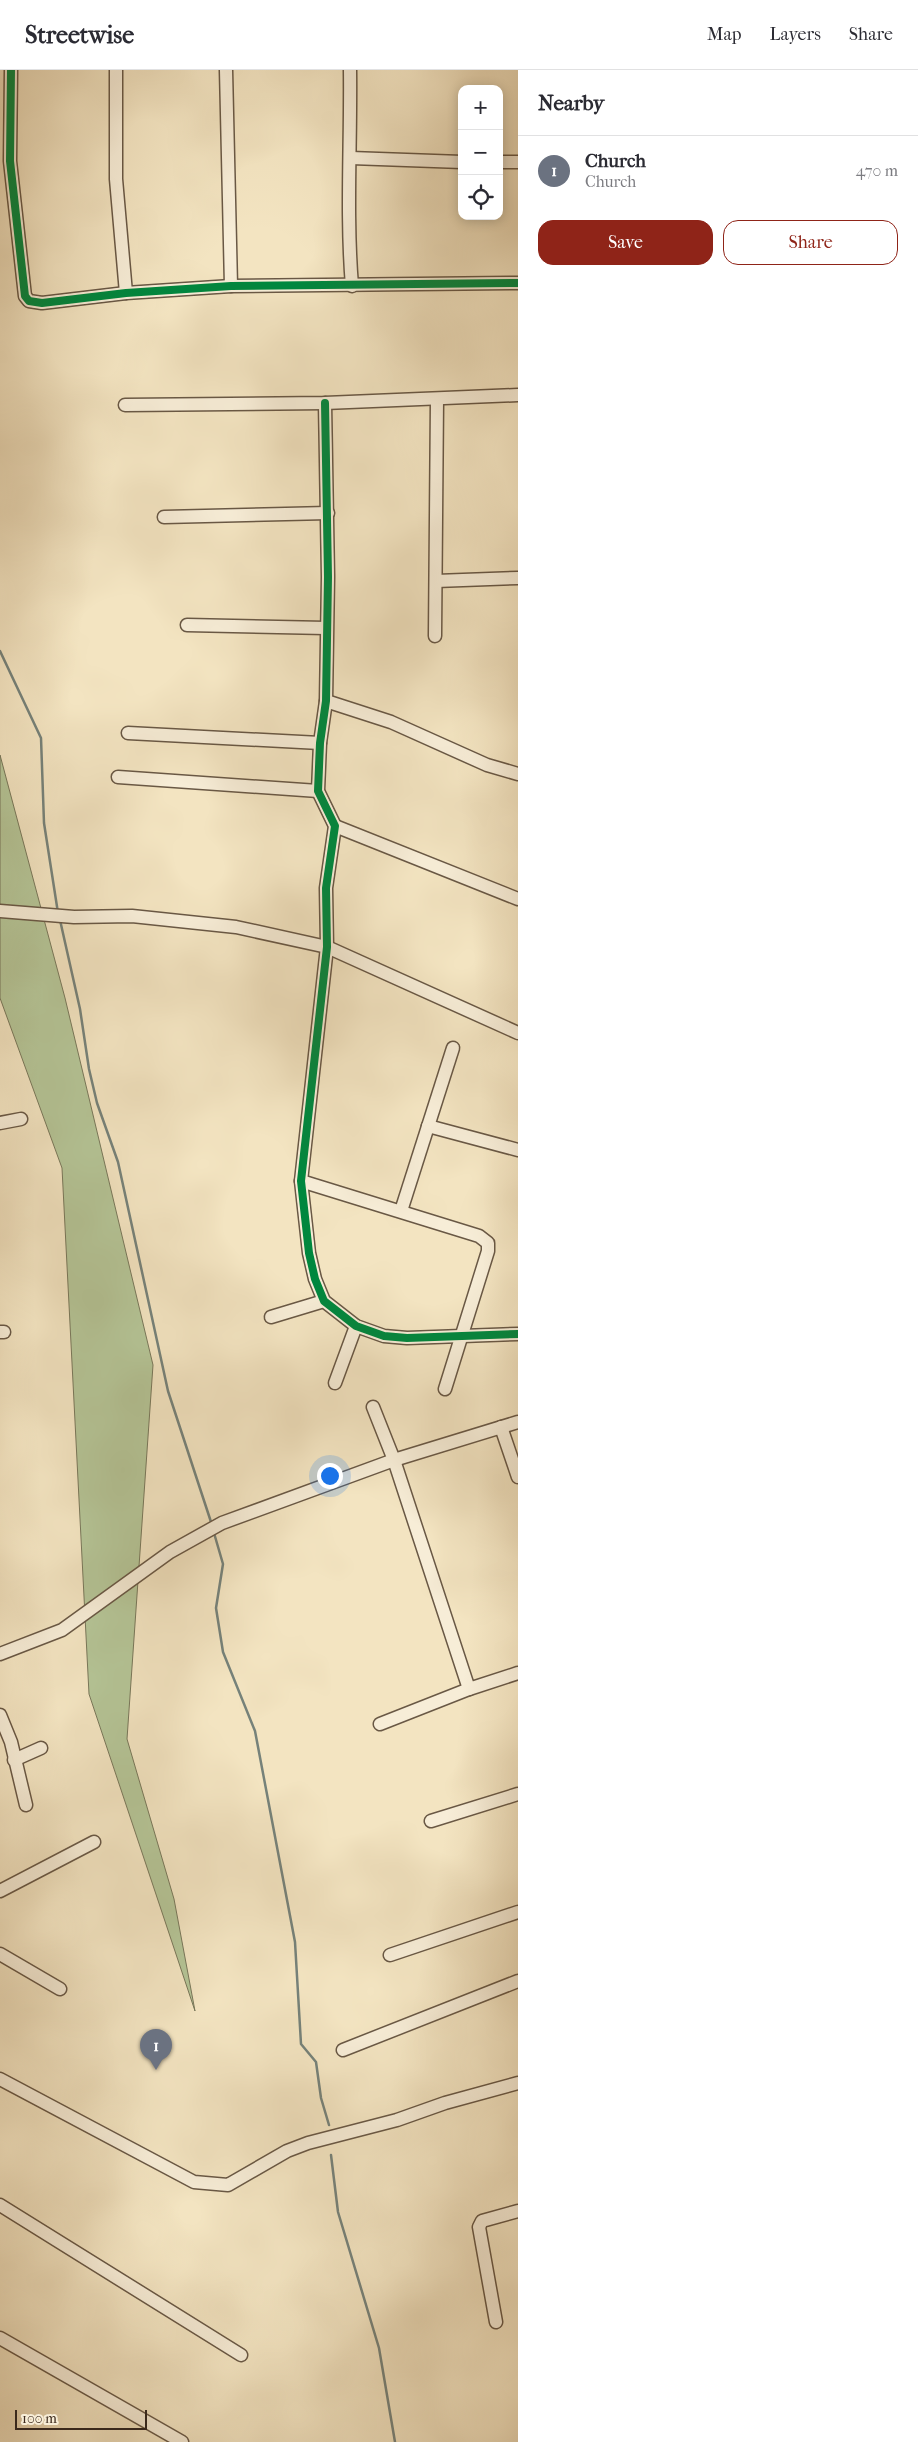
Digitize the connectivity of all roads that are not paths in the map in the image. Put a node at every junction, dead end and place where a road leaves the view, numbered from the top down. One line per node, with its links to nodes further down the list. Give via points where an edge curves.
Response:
1 (11, 70): 12 (street, via 10,161 25,296 30,301 42,303)
2 (116, 70): 12 (street, via 111,180)
3 (226, 70): 10 (street)
4 (350, 70): 5 (street)
5 (351, 158): 6 (street); 11 (street, via 348,239)
6 (458, 162)
7 (503, 162): 8 (street)
8 (518, 162)
9 (518, 283): 11 (street)
10 (231, 286): 11 (street); 12 (street)
11 (352, 286)
12 (126, 293)
13 (518, 395): 14 (street)
14 (437, 400): 15 (street); 20 (street)
15 (325, 403): 16 (street); 17 (street)
16 (125, 405)
17 (328, 513): 18 (street); 22 (street)
18 (164, 517)
19 (518, 578): 20 (street)
20 (436, 581): 23 (street)
21 (187, 626): 22 (street)
22 (326, 628): 24 (street)
23 (435, 636)
24 (326, 700): 26 (street); 27 (street, via 391,722 487,765)
25 (128, 733): 26 (street)
26 (320, 743): 29 (street)
27 (518, 774)
28 (118, 777): 29 (street)
29 (318, 791): 30 (street)
30 (335, 826): 31 (street); 33 (street, via 326,888)
31 (517, 895)
32 (0, 912): 33 (street, via 74,917 132,916 236,927)
33 (327, 947): 34 (street); 40 (street)
34 (518, 1033)
35 (453, 1048): 38 (street)
36 (21, 1119): 37 (street)
37 (0, 1123)
38 (428, 1126): 39 (street); 41 (street)
39 (518, 1150)
40 (301, 1181): 41 (street); 42 (street, via 309,1253)
41 (402, 1211): 46 (street, via 479,1236 488,1243)
42 (324, 1301): 43 (street); 44 (street)
43 (271, 1317)
44 (356, 1326): 46 (street, via 384,1336); 47 (street)
45 (518, 1334): 46 (street)
46 (463, 1336): 48 (street)
47 (335, 1384)
48 (445, 1389)
49 (373, 1407): 52 (street)
50 (518, 1422): 51 (street)
51 (501, 1427): 52 (street); 53 (street)
52 (394, 1460): 54 (street, via 222,1523 170,1552 62,1630); 56 (street)
53 (518, 1477)
54 (0, 1654)
55 (518, 1673): 56 (street)
56 (469, 1689): 58 (street)
57 (0, 1715): 60 (street)
58 (380, 1724)
59 (41, 1748): 60 (street)
60 (14, 1760): 62 (street)
61 (518, 1794): 63 (street)
62 (26, 1805)
63 (432, 1822)
64 (94, 1842): 65 (street)
65 (0, 1891)
66 (518, 1912): 68 (street)
67 (0, 1954): 70 (street)
68 (390, 1955)
69 (518, 1980): 71 (street)
70 (60, 1989)
71 (343, 2050)
72 (0, 2079): 73 (street, via 194,2182 212,2185 228,2185 287,2151 308,2143)
73 (518, 2083)
74 (0, 2205): 78 (street)
75 (518, 2211): 76 (street, via 482,2221 479,2227)
76 (496, 2322)
77 (0, 2338): 79 (street)
78 (241, 2355)
79 (182, 2442)

